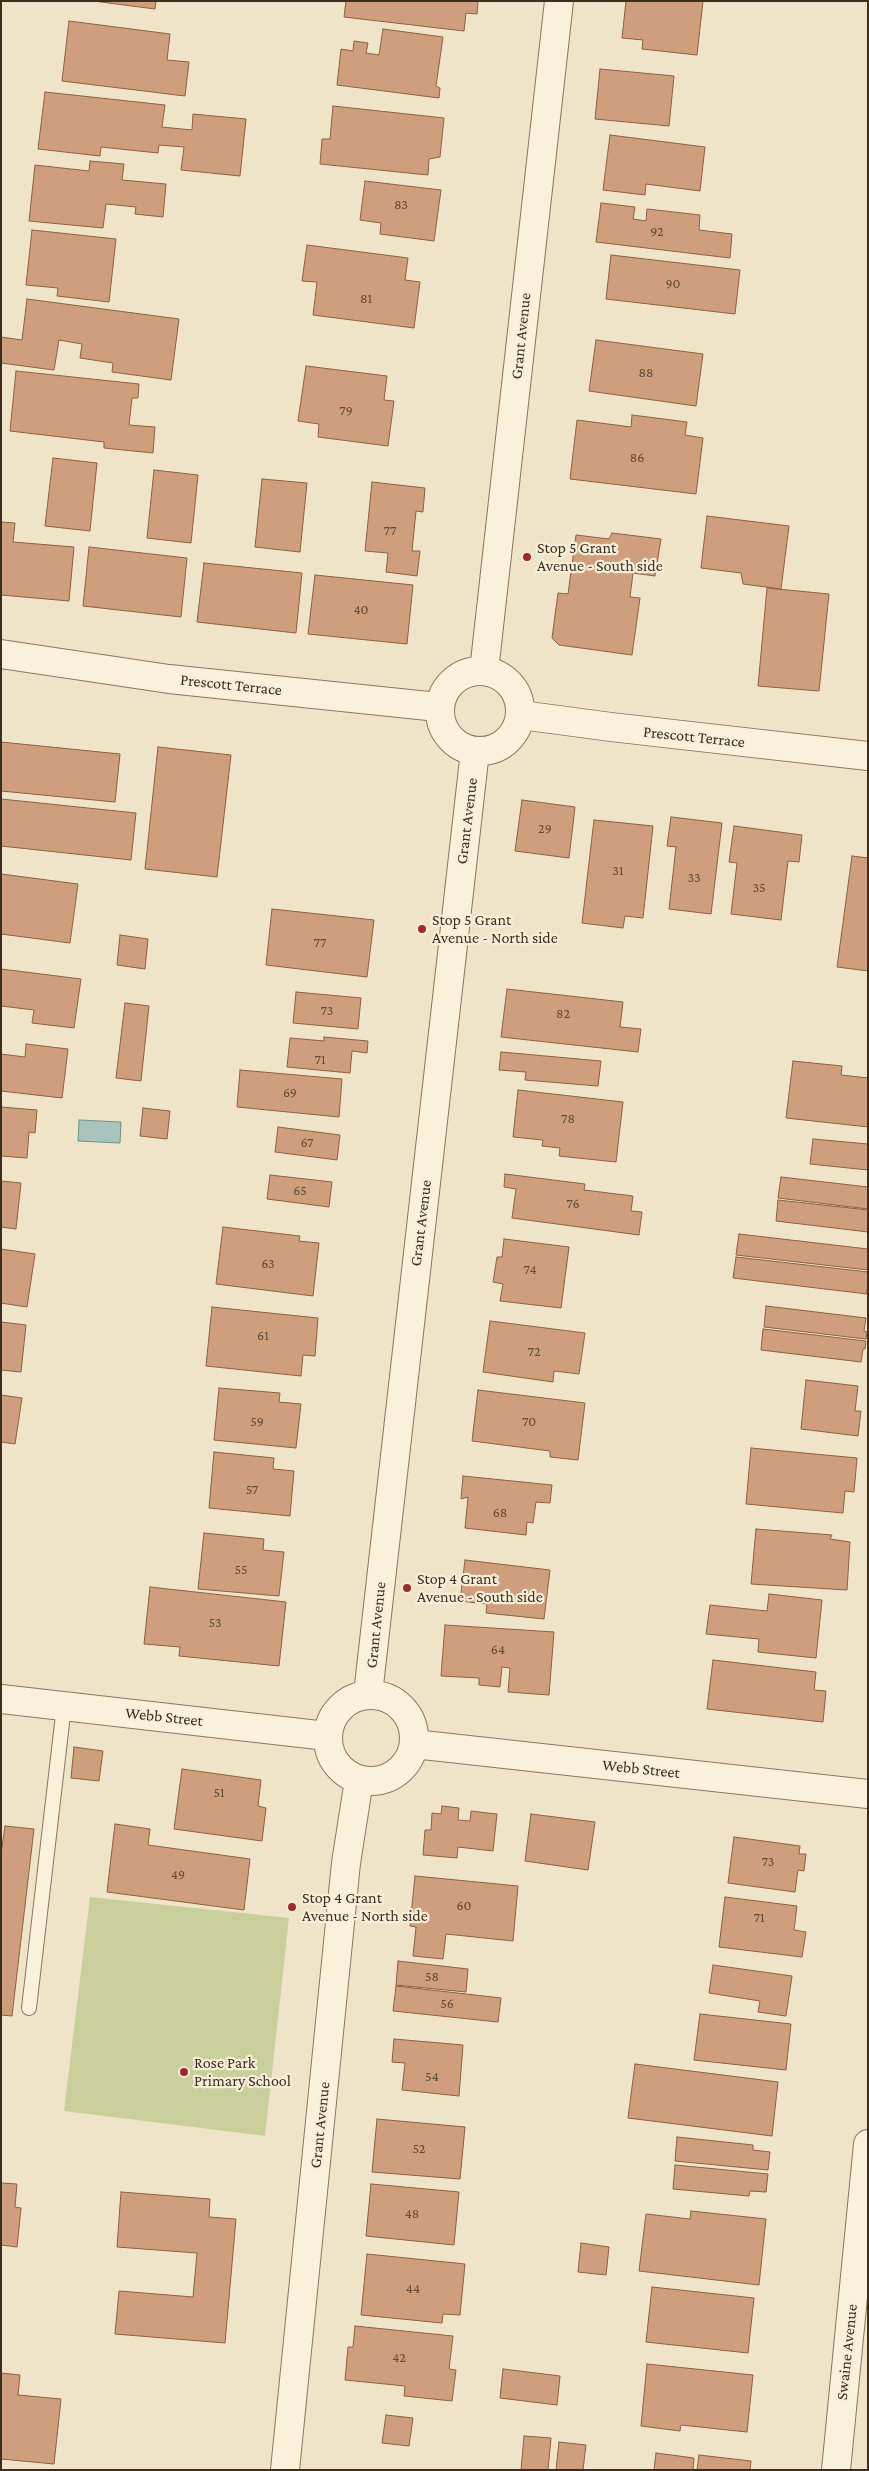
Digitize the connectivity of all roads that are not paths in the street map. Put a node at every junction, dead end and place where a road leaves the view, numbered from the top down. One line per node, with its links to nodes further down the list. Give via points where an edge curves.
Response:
1 (559, 1): 3 (street, Grant Avenue)
2 (9, 659): 4 (street, Prescott Terrace)
3 (484, 671): 4 (street, via 457,679 446,689); 5 (street, via 508,683 516,695)
4 (438, 708): 6 (street, via 443,728 451,739 462,748)
5 (521, 715): 6 (street, via 511,737 500,746); 7 (street, Prescott Terrace)
6 (475, 752): 8 (street, Grant Avenue)
7 (868, 756)
8 (368, 1694): 11 (street, via 352,1699 340,1708 331,1721); 12 (street, via 396,1702 407,1713 413,1727)
9 (1, 1699): 10 (street, Webb Street)
10 (64, 1706): 11 (street, Webb Street); 15 (lane)
11 (327, 1736): 13 (street, via 335,1762 345,1773)
12 (414, 1744): 13 (street, via 410,1758 401,1770 373,1782); 14 (street, Webb Street)
13 (359, 1780): 17 (street, Grant Avenue, via 346,1863)
14 (868, 1794)
15 (29, 2008)
16 (868, 2144): 18 (street, Swaine Avenue)
17 (285, 2470)
18 (836, 2470)

